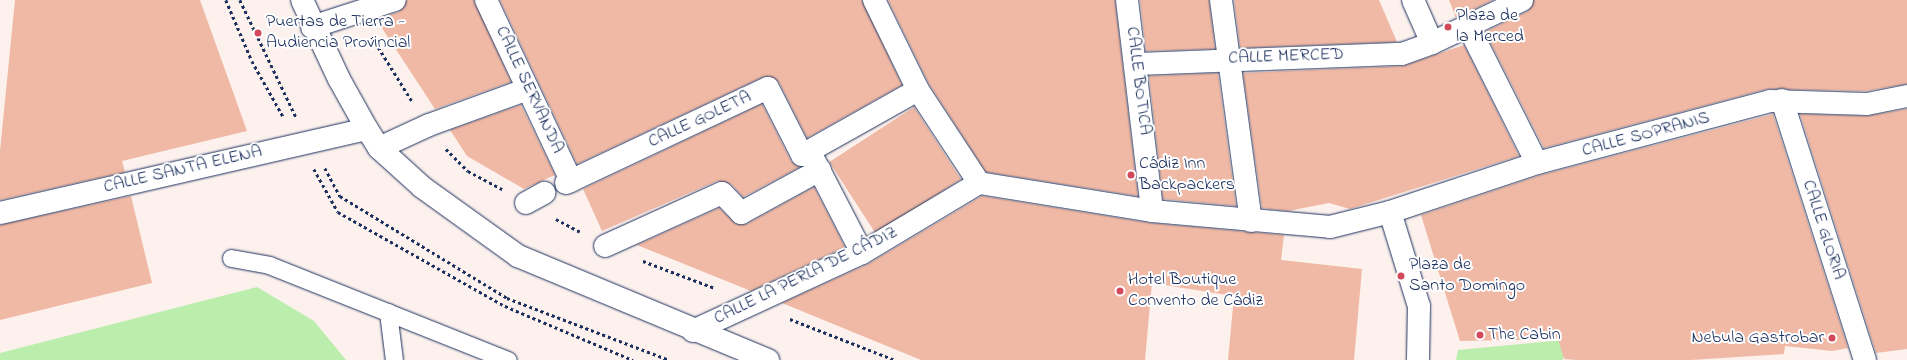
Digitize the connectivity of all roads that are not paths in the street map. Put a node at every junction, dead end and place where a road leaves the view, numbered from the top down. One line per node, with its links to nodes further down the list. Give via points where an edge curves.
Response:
1 (302, 0): 9 (street)
2 (395, 0): 9 (street)
3 (486, 0): 14 (street, CALLE SERVANDA)
4 (874, 0): 15 (street)
5 (1127, 0): 13 (street, CALLE BOTICA)
6 (1221, 0): 12 (street)
7 (1412, 0): 11 (street)
8 (1522, 0): 10 (street)
9 (312, 26): 18 (street)
10 (1468, 26): 11 (street); 21 (street)
11 (1432, 42): 12 (street, CALLE MERCED, via 1402,54)
12 (1230, 59): 13 (street, CALLE MERCED); 28 (street)
13 (1138, 64): 25 (street, CALLE BOTICA)
14 (528, 89): 19 (street, via 429,125); 23 (street, CALLE SERVANDA)
15 (918, 90): 20 (street); 24 (street)
16 (1907, 96): 17 (street, CALLE SOPRANIS, via 1867,104)
17 (1782, 100): 21 (street, CALLE SOPRANIS); 38 (street, CALLE GLORIA)
18 (367, 129): 19 (street); 27 (street, CALLE SANTA ELENA)
19 (379, 148): 33 (street, via 422,188 518,256)
20 (805, 152): 22 (street); 23 (street, CALLE GOLETA, via 768,88)
21 (1537, 163): 26 (street, CALLE SOPRANIS)
22 (820, 170): 29 (street, via 741,213 722,193); 30 (street)
23 (568, 182)
24 (979, 183): 25 (street, CALLE SOPRANIS); 30 (street, CALLE LA PERLA DE CÁDIZ)
25 (1152, 210): 28 (street, CALLE SOPRANIS)
26 (1390, 212): 28 (street, CALLE SOPRANIS, via 1330,227); 37 (street, via 1419,306)
27 (0, 213)
28 (1251, 221)
29 (605, 246)
30 (862, 253): 33 (street, CALLE LA PERLA DE CÁDIZ)
31 (232, 258): 32 (lane, via 269,265)
32 (388, 312): 35 (lane); 36 (lane)
33 (693, 331): 34 (street)
34 (754, 358)
35 (394, 360)
36 (508, 360)
37 (1418, 360)
38 (1865, 360)

